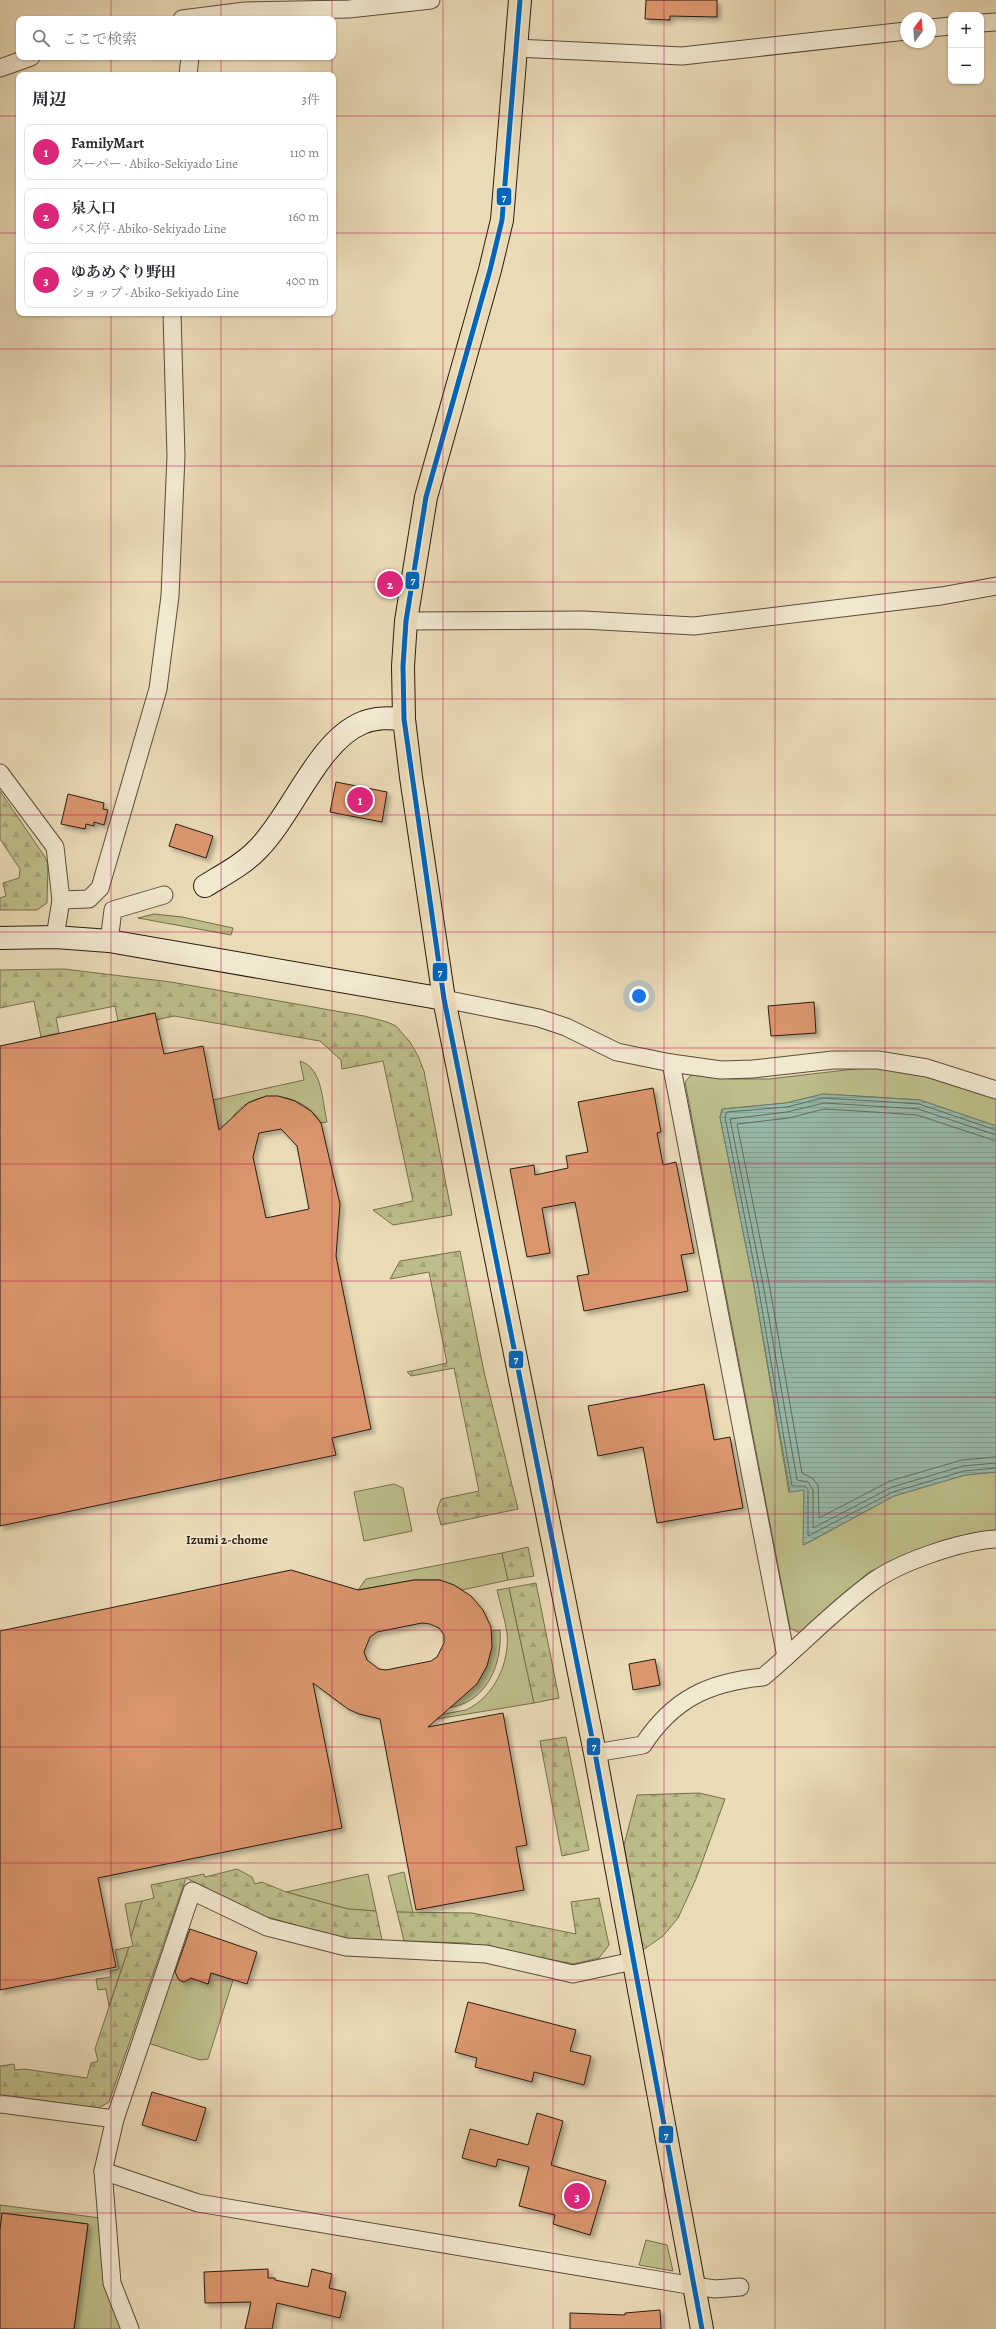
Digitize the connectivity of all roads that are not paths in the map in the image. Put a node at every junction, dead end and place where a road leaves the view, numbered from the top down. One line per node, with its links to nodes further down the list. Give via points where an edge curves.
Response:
1 (431, 0): 3 (street, via 348,9)
2 (520, 0): 9 (main road)
3 (192, 13)
4 (996, 22): 5 (street)
5 (984, 23)
6 (948, 26): 7 (street)
7 (936, 27)
8 (900, 32): 9 (street, via 682,56)
9 (516, 48): 16 (main road, via 502,220 426,497)
10 (23, 60): 12 (street)
11 (190, 60): 13 (street)
12 (0, 68)
13 (188, 72)
14 (172, 316): 21 (street, via 176,456 170,596 158,690 100,888 89,899)
15 (996, 586): 16 (street, via 941,596 694,626 583,620)
16 (406, 621): 17 (main road, via 403,666)
17 (404, 719): 19 (street, via 374,720 362,723 343,734 258,850); 25 (main road)
18 (0, 773): 21 (street, via 55,847)
19 (205, 886)
20 (164, 895): 24 (street, via 113,910)
21 (61, 900): 22 (street)
22 (55, 937): 23 (street); 24 (street)
23 (0, 938)
24 (109, 941): 25 (street)
25 (444, 999): 26 (street, via 539,1018 566,1027 617,1052); 30 (main road)
26 (671, 1062): 27 (street, via 721,1070 833,1060 878,1060 927,1068); 29 (street)
27 (996, 1090)
28 (996, 1539): 29 (street, via 980,1540 923,1556 872,1583)
29 (786, 1658): 30 (street, via 763,1677 743,1679 700,1691 664,1716 643,1745)
30 (595, 1753): 31 (main road)
31 (633, 1961): 33 (street, via 573,1974 486,1954 346,1947 266,1927 192,1891); 35 (main road)
32 (0, 2104): 33 (street)
33 (115, 2119): 34 (street)
34 (103, 2171): 35 (street, via 198,2203); 37 (street, via 112,2283)
35 (694, 2286): 36 (street, via 715,2289); 38 (main road)
36 (740, 2286)
37 (130, 2329)
38 (702, 2329)

